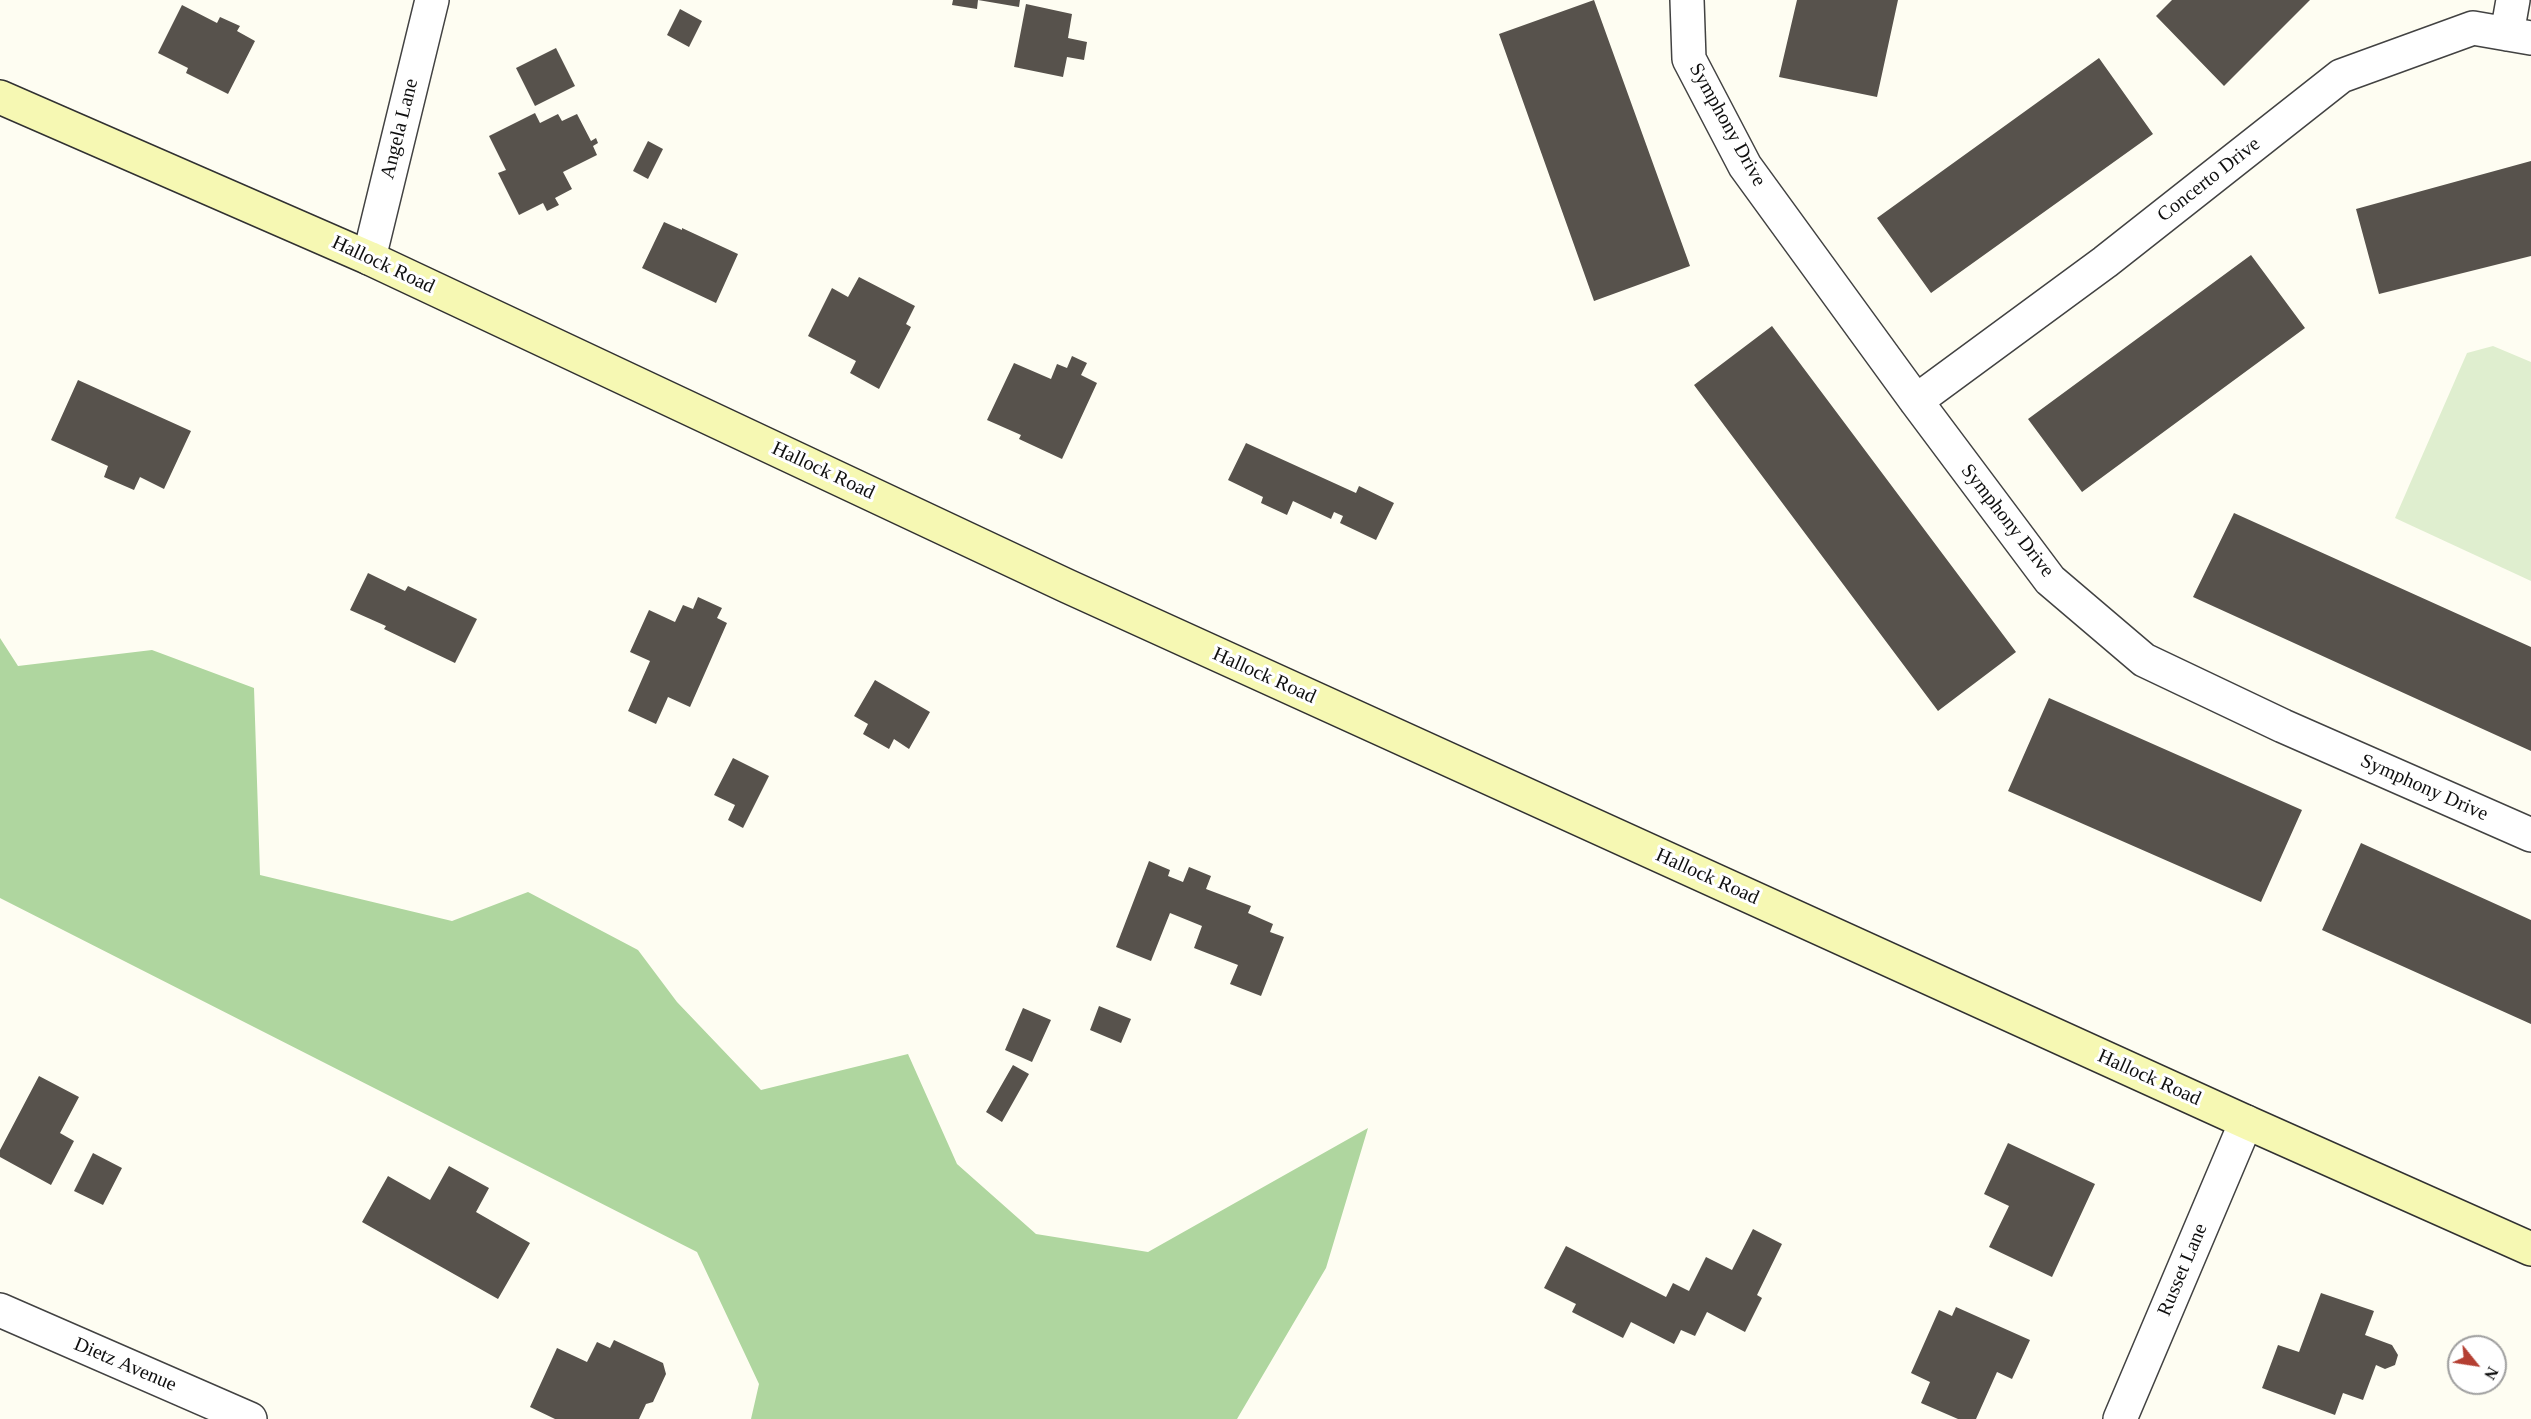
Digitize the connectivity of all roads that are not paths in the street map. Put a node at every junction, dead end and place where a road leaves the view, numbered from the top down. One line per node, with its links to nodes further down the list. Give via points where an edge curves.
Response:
1 (432, 0): 6 (street, Angela Lane)
2 (1687, 0): 7 (street, Symphony Drive, via 1689,59 1745,166)
3 (2513, 0): 4 (street)
4 (2519, 36): 7 (street, Concerto Drive, via 2473,28 2341,76 2105,262)
5 (0, 97): 6 (street, Hallock Road)
6 (369, 258): 9 (street, Hallock Road, via 1066,586)
7 (1916, 401): 8 (street, Symphony Drive, via 2050,580 2144,660)
8 (2531, 835)
9 (2246, 1122): 10 (street, Hallock Road); 13 (street, Russet Lane)
10 (2531, 1249)
11 (0, 1310): 12 (street, Dietz Avenue)
12 (250, 1419)
13 (2120, 1419)

